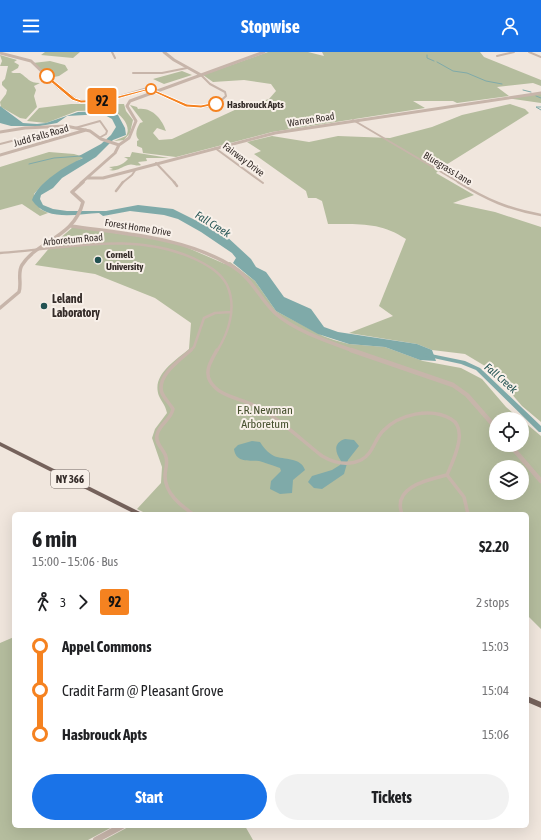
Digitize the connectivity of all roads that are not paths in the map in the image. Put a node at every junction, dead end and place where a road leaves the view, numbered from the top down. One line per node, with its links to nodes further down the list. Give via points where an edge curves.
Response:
1 (112, 52): 9 (street)
2 (164, 52): 10 (street)
3 (264, 52): 12 (street)
4 (514, 52): 7 (street)
5 (530, 52): 8 (street)
6 (0, 53): 13 (street, via 31,61 58,87 78,101 106,100 146,89)
7 (497, 56)
8 (541, 57)
9 (115, 58)
10 (187, 68): 11 (street, via 162,73); 12 (street)
11 (133, 73)
12 (200, 75): 13 (street); 13 (street, via 225,92 224,99 211,105 191,106 180,104)
13 (156, 91): 22 (street, via 128,102 128,109 136,121 133,133)
14 (541, 93): 15 (street, Warren Road)
15 (353, 120): 23 (street, Warren Road, via 275,133); 31 (street, Bluegrass Lane, via 488,200 519,211)
16 (75, 128): 17 (street); 18 (street, via 59,126); 19 (street, via 100,121 107,131)
17 (86, 130): 19 (street); 20 (street, Judd Falls Road)
18 (0, 132)
19 (99, 138): 22 (street)
20 (40, 143): 21 (street, via 31,136); 24 (street, Judd Falls Road)
21 (0, 144)
22 (119, 145): 27 (street, via 115,153)
23 (215, 148): 25 (street, Warren Road); 28 (street, Fairway Drive)
24 (0, 155)
25 (156, 163): 26 (street, Warren Road); 29 (street)
26 (136, 168): 27 (street, Warren Road, via 101,179); 30 (street)
27 (87, 178): 32 (street, via 72,192 83,204)
28 (263, 183)
29 (177, 186)
30 (116, 191)
31 (541, 215)
32 (71, 226): 33 (street); 37 (street, Forest Home Drive, via 169,240 225,262 248,278 269,307 284,319 320,339 453,385 468,395)
33 (38, 250): 34 (street, Arboretum Road); 35 (street, via 23,264 19,276 19,292); 36 (street, Arboretum Road, via 122,244 177,251 203,262 222,276 231,294)
34 (0, 254)
35 (0, 308)
36 (231, 312): 40 (street, Arboretum Road, via 225,337 208,368 207,376 211,384 222,393 266,411 293,430 322,456 338,463 364,459 370,454 379,434 386,428 423,412 433,411 448,416 459,428 453,465); 43 (street, via 215,313 204,318 194,347 169,371 162,384 162,393 173,409 157,435 158,443 166,455 165,481 170,491)
37 (489, 420)
38 (0, 444): 42 (main road, NY 366)
39 (516, 452): 41 (street)
40 (447, 475): 44 (street, via 418,483 408,489 399,502); 45 (street, via 459,489)
41 (541, 481)
42 (136, 512)
43 (191, 512)
44 (401, 512)
45 (468, 512)
46 (529, 700): 47 (main road)
47 (541, 705)
48 (118, 828): 49 (street)
49 (96, 840)

